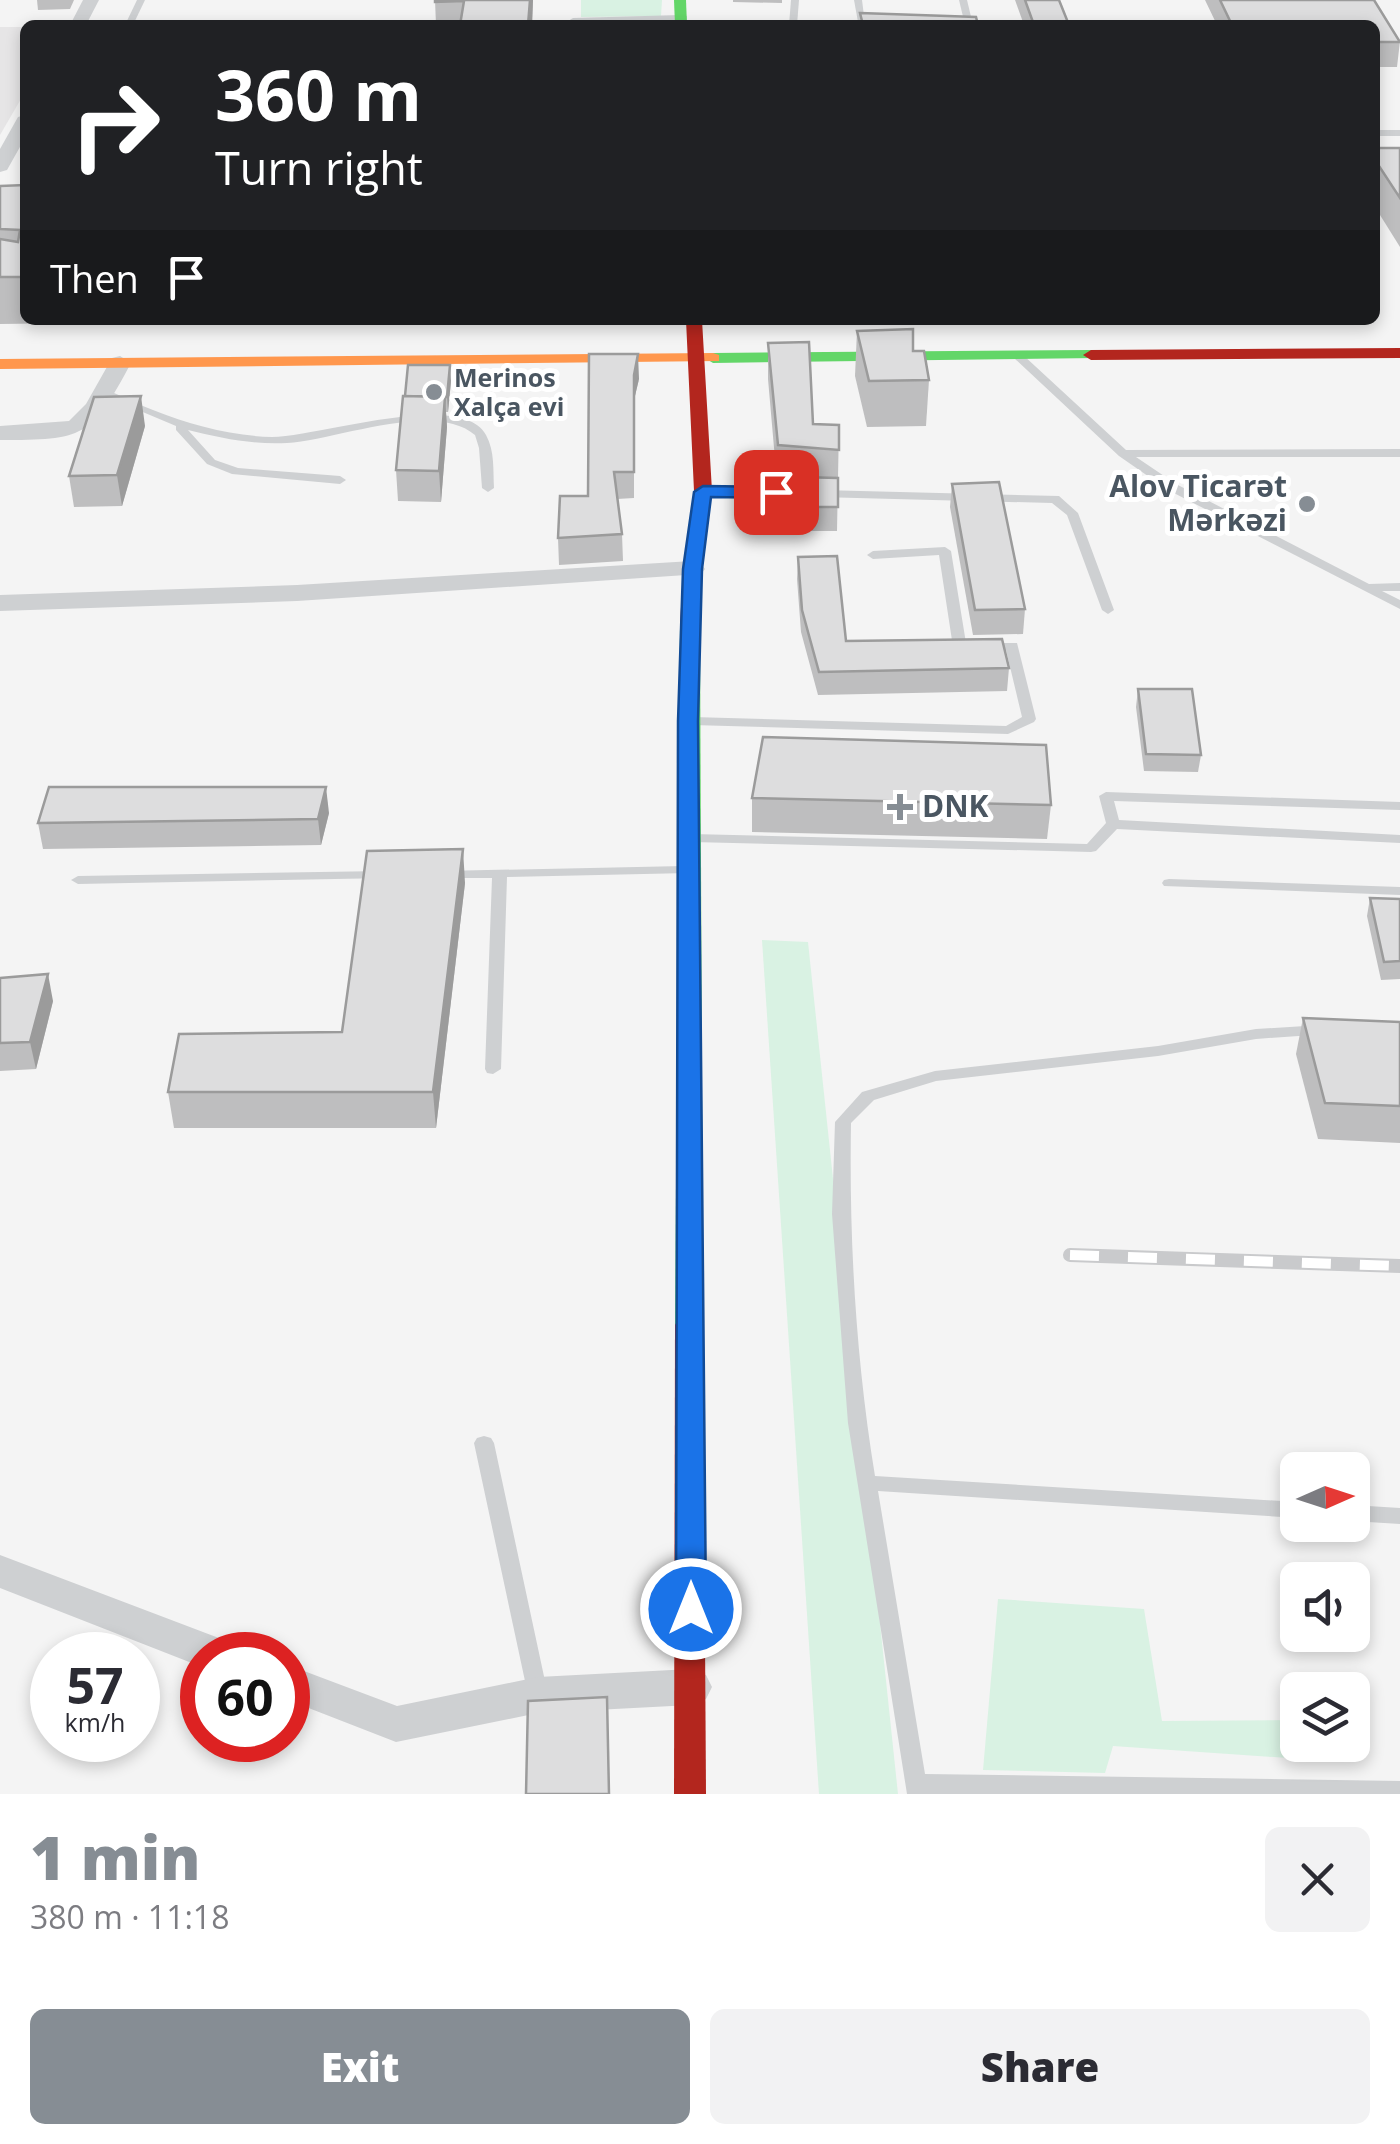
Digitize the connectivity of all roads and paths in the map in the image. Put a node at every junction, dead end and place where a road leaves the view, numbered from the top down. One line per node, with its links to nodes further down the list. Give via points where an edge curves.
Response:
1 (681, 15): 2 (street)
2 (621, 20)
3 (20, 130): 4 (street)
4 (0, 166)
5 (694, 325): 8 (main road)
6 (1400, 353): 7 (main road)
7 (1018, 356): 8 (main road); 15 (lane)
8 (696, 358): 9 (main road); 18 (main road)
9 (120, 363): 10 (main road); 11 (street)
10 (0, 364)
11 (104, 392): 12 (lane); 13 (street, via 75,430)
12 (180, 428): 16 (lane, via 211,462 236,471); 17 (lane, via 276,441 332,436 389,420 454,420 482,438)
13 (0, 433)
14 (1400, 453): 15 (lane)
15 (1124, 454): 21 (lane, via 1172,487)
16 (340, 480)
17 (488, 488)
18 (703, 492): 20 (main road); 25 (lane, via 1056,499 1072,513)
19 (873, 555): 26 (lane, via 946,551 960,647 1012,646 1029,718 1008,730)
20 (692, 569): 23 (street, via 297,594); 26 (main road)
21 (1367, 587): 22 (lane); 24 (lane)
22 (1400, 587)
23 (0, 603)
24 (1400, 605)
25 (1108, 610)
26 (688, 721): 29 (main road)
27 (1400, 806): 28 (lane, via 1106,796)
28 (1113, 824): 29 (lane, via 1091,848); 30 (lane)
29 (688, 838): 31 (main road)
30 (1400, 839)
31 (688, 870): 32 (lane); 47 (main road)
32 (500, 874): 34 (lane); 39 (lane)
33 (404, 875): 35 (lane)
34 (423, 875)
35 (78, 880)
36 (1169, 883): 37 (lane)
37 (1400, 891)
38 (1346, 1028): 41 (lane, via 935,1076 868,1096 843,1122 841,1214)
39 (492, 1070)
40 (484, 1443): 49 (lane)
41 (867, 1483): 42 (lane); 50 (lane)
42 (1280, 1509)
43 (1370, 1514): 44 (lane)
44 (1400, 1516)
45 (0, 1570): 46 (street)
46 (180, 1641)
47 (691, 1687): 49 (street); 52 (main road)
48 (310, 1691): 49 (street, via 396,1724)
49 (538, 1695)
50 (917, 1789): 51 (lane)
51 (1400, 1790)
52 (690, 1794)

